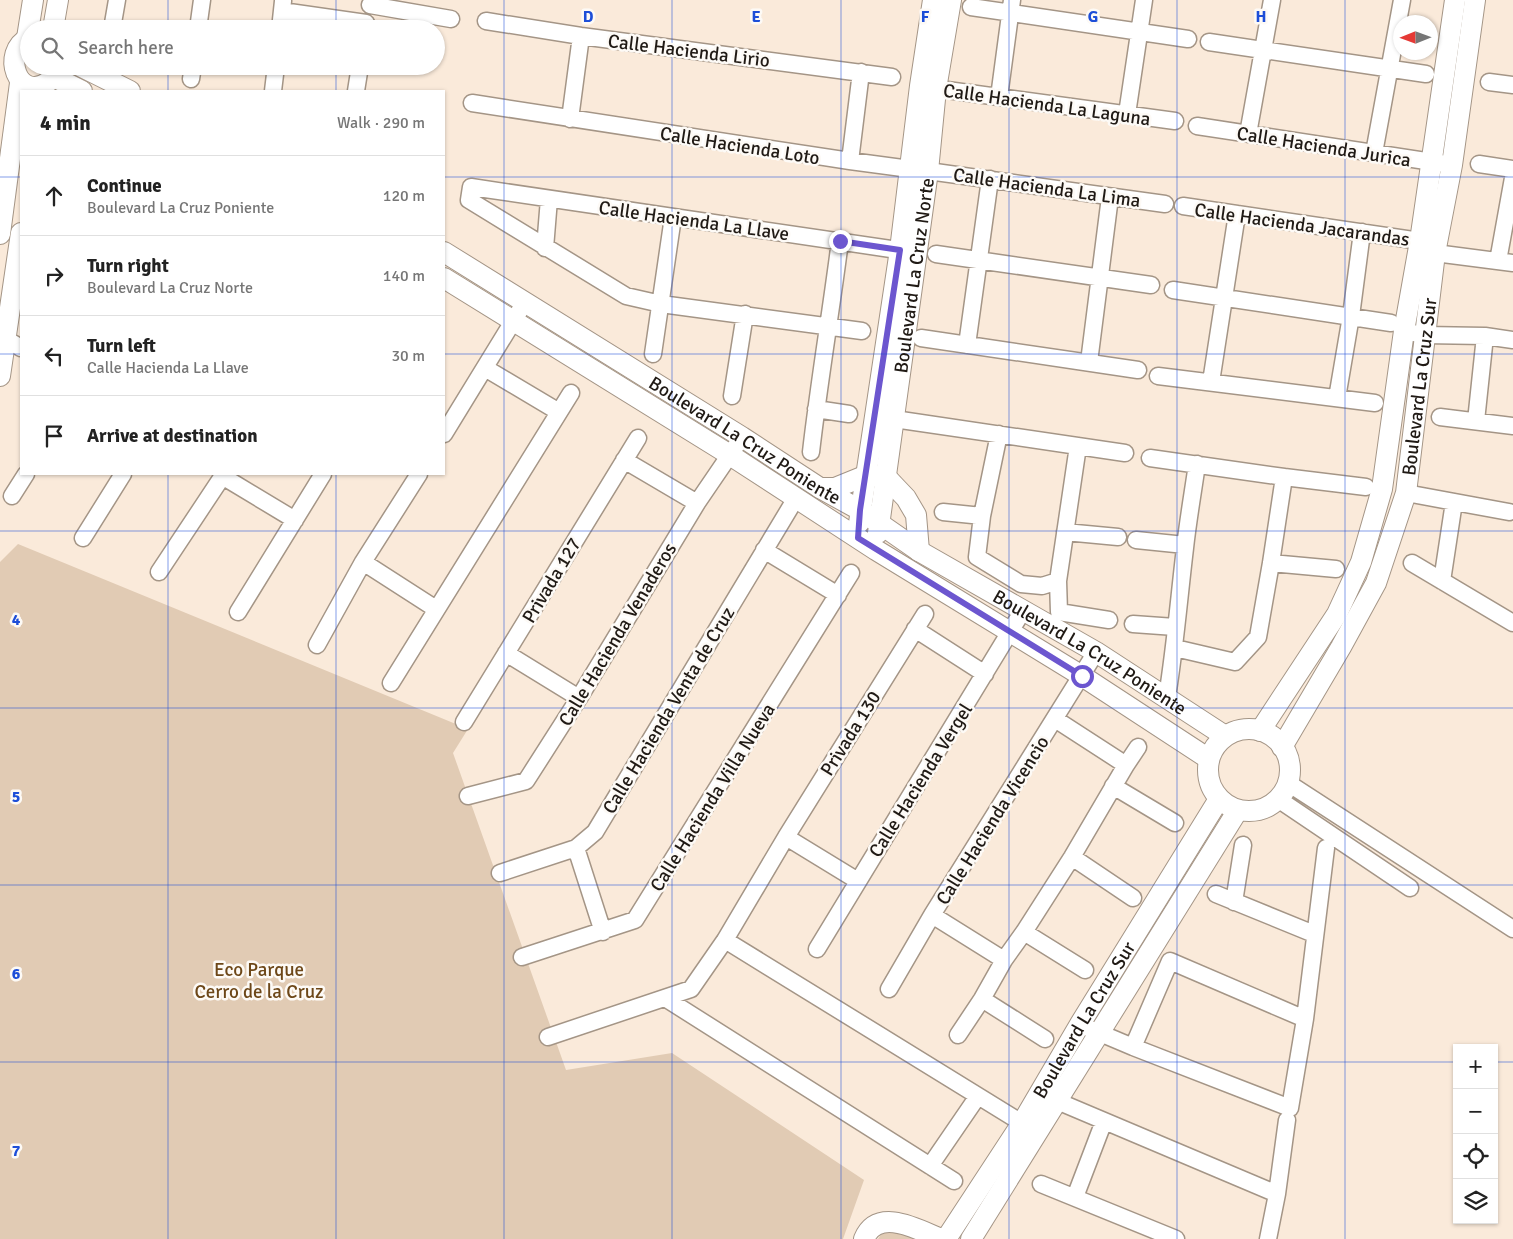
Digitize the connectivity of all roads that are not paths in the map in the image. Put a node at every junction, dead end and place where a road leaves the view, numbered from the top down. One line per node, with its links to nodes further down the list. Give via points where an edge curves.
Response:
1 (33, 0): 17 (street)
2 (58, 0): 18 (street)
3 (117, 0): 19 (street)
4 (202, 0): 20 (street)
5 (933, 0): 43 (street, Boulevard La Cruz Norte)
6 (951, 0): 43 (street, Boulevard La Cruz Norte)
7 (1144, 0): 25 (street)
8 (1272, 0): 31 (street)
9 (1402, 0): 32 (street)
10 (1455, 0): 57 (street, Boulevard La Cruz Sur)
11 (1475, 0): 59 (street, Boulevard La Cruz Sur)
12 (370, 3): 16 (street); 23 (street)
13 (282, 6): 21 (street); 22 (street)
14 (971, 6): 15 (street)
15 (1011, 6): 25 (street); 48 (street)
16 (451, 19)
17 (25, 20)
18 (55, 20)
19 (114, 20)
20 (199, 20)
21 (281, 20)
22 (341, 20)
23 (367, 20)
24 (486, 21): 27 (street, Calle Hacienda Lirio)
25 (1140, 31): 28 (street); 50 (street)
26 (20, 32): 30 (street)
27 (581, 36): 33 (street, Calle Hacienda Lirio); 51 (street)
28 (1188, 39)
29 (1210, 42): 31 (street)
30 (13, 49): 41 (street, via 13,75)
31 (1263, 49): 32 (street); 54 (street)
32 (1388, 68): 34 (street); 55 (street)
33 (861, 72): 38 (street, Calle Hacienda Lirio); 56 (street)
34 (1426, 74)
35 (98, 75): 45 (street)
36 (275, 75): 46 (street)
37 (360, 75): 47 (street)
38 (892, 77)
39 (50, 80): 41 (street, via 31,87); 44 (street)
40 (1489, 82): 42 (street)
41 (20, 83): 71 (street)
42 (1513, 85)
43 (928, 88): 48 (street, Calle Hacienda La Laguna); 61 (street, Boulevard La Cruz Norte)
44 (79, 90)
45 (128, 90)
46 (273, 90)
47 (359, 90)
48 (999, 97): 50 (street, Calle Hacienda La Laguna)
49 (472, 103): 51 (street, Calle Hacienda Loto)
50 (1127, 114): 52 (street, Calle Hacienda La Laguna)
51 (570, 118): 56 (street, Calle Hacienda Loto)
52 (1175, 121)
53 (1197, 126): 54 (street, Calle Hacienda Jurica)
54 (1248, 134): 55 (street, Calle Hacienda Jurica)
55 (1374, 153): 57 (street, Calle Hacienda Jurica)
56 (850, 161): 61 (street, Calle Hacienda Loto)
57 (1432, 162): 59 (street, Calle Hacienda Jurica); 74 (street, Boulevard La Cruz Sur)
58 (1479, 164): 60 (street)
59 (1452, 165): 74 (street, Boulevard La Cruz Sur)
60 (1513, 168)
61 (919, 170): 63 (street, Calle Hacienda La Lima); 76 (street, Boulevard La Cruz Norte)
62 (1513, 178): 78 (street)
63 (990, 179): 64 (street, Calle Hacienda La Lima); 77 (street)
64 (1110, 197): 66 (street, Calle Hacienda La Lima); 80 (street)
65 (549, 199): 69 (street, Calle Hacienda La Llave); 75 (street); 75 (street, Calle Hacienda La Llave, via 471,187 469,200)
66 (1165, 204)
67 (1183, 206): 68 (street, Calle Hacienda Jacarandas)
68 (1238, 214): 70 (street, Calle Hacienda Jacarandas); 83 (street)
69 (673, 217): 72 (street, Calle Hacienda La Llave); 85 (street)
70 (1362, 232): 74 (street, Calle Hacienda Jacarandas); 87 (street)
71 (0, 234)
72 (840, 241): 76 (street, Calle Hacienda La Llave); 89 (street)
73 (20, 247): 96 (street)
74 (1428, 247): 78 (street, Calle Hacienda Jacarandas); 90 (street, Boulevard La Cruz Sur); 92 (street, Boulevard La Cruz Sur)
75 (545, 248): 85 (street, via 626,296)
76 (918, 252): 77 (street, Calle Hacienda La Llave); 113 (street, Boulevard La Cruz Norte); 132 (street, Boulevard La Cruz Norte)
77 (979, 260): 80 (street, Calle Hacienda La Llave); 97 (street)
78 (1505, 262)
79 (446, 265): 84 (street, Boulevard La Cruz Poniente); 88 (street, Boulevard La Cruz Poniente)
80 (1100, 279): 81 (street, Calle Hacienda La Llave); 99 (street)
81 (1151, 286)
82 (1173, 290): 83 (street)
83 (1224, 298): 87 (street); 104 (street)
84 (525, 302): 88 (street); 118 (street, Boulevard La Cruz Poniente)
85 (661, 304): 86 (street); 98 (street)
86 (745, 314): 89 (street); 106 (street)
87 (1351, 316): 90 (street); 107 (street)
88 (515, 320): 100 (street); 123 (street, Boulevard La Cruz Poniente)
89 (830, 326): 91 (street); 109 (street)
90 (1398, 327): 92 (street); 187 (street, Boulevard La Cruz Sur, via 1382,488 1361,562 1337,614)
91 (862, 331)
92 (1424, 334): 93 (street); 137 (street, Boulevard La Cruz Sur)
93 (1485, 336): 95 (street); 114 (street)
94 (921, 338): 97 (street)
95 (1513, 340)
96 (13, 343): 102 (street)
97 (966, 345): 99 (street)
98 (653, 354)
99 (1089, 362): 101 (street)
100 (485, 368): 110 (street); 116 (street)
101 (1138, 370)
102 (0, 376)
103 (1158, 376): 104 (street)
104 (1211, 382): 107 (street)
105 (571, 393): 110 (street)
106 (732, 396)
107 (1337, 398): 108 (street)
108 (1375, 403)
109 (816, 409): 111 (street); 121 (street)
110 (558, 412): 166 (street)
111 (849, 414)
112 (1440, 417): 114 (street)
113 (894, 419): 117 (street); 134 (street, Boulevard La Cruz Norte)
114 (1476, 421): 115 (street)
115 (1513, 426)
116 (445, 432)
117 (999, 434): 120 (street); 145 (street)
118 (742, 437): 123 (street, Calle Hacienda Venaderos); 136 (street, Boulevard La Cruz Poniente)
119 (638, 438): 125 (street, Privada 127)
120 (1078, 446): 122 (street); 148 (street)
121 (811, 452)
122 (1125, 453)
123 (730, 455): 139 (street, Boulevard La Cruz Poniente); 141 (street, Calle Hacienda Venaderos)
124 (1150, 458): 126 (street)
125 (624, 460): 141 (street); 179 (street, Privada 127)
126 (1197, 464): 133 (street); 153 (street)
127 (25, 475): 138 (street)
128 (122, 475): 150 (street)
129 (223, 475): 146 (street); 161 (street)
130 (322, 475): 146 (street)
131 (418, 475): 157 (street)
132 (867, 475): 134 (street); 136 (street, via 835,488); 142 (street, Boulevard La Cruz Norte)
133 (1284, 477): 135 (street); 158 (street)
134 (887, 478): 147 (street, Boulevard La Cruz Norte); 156 (street, via 906,498 916,515)
135 (1366, 486)
136 (820, 488): 142 (street, Boulevard La Cruz Poniente)
137 (1406, 493): 140 (street); 190 (street, Boulevard La Cruz Sur, via 1376,584)
138 (12, 496)
139 (796, 498): 151 (street, Boulevard La Cruz Poniente); 154 (street, Calle Hacienda Venta de Cruz)
140 (1454, 502): 144 (street); 164 (street)
141 (697, 503): 184 (street, Calle Hacienda Venaderos)
142 (860, 510): 147 (street, Boulevard La Cruz Poniente); 151 (street, Boulevard La Cruz Norte)
143 (943, 512): 145 (street)
144 (1512, 514)
145 (982, 516): 163 (street, via 977,557 1021,584 1042,586)
146 (295, 520): 167 (street)
147 (880, 523): 155 (street, Boulevard La Cruz Norte); 156 (street, Boulevard La Cruz Poniente)
148 (1065, 532): 149 (street); 163 (street)
149 (1118, 537)
150 (83, 538)
151 (858, 538): 155 (street, Boulevard La Cruz Poniente)
152 (1136, 540): 153 (street)
153 (1185, 545): 173 (street)
154 (764, 550): 165 (street); 201 (street, Calle Hacienda Venta de Cruz, via 595,832)
155 (876, 550): 175 (street, Boulevard La Cruz Poniente)
156 (919, 551): 168 (street, Boulevard La Cruz Poniente)
157 (363, 562): 166 (street); 176 (street)
158 (1271, 562): 160 (street); 177 (street, via 1258,637 1235,662)
159 (1412, 563): 164 (street)
160 (1336, 569)
161 (159, 572)
162 (851, 573): 165 (street, Calle Hacienda Villa Nueva)
163 (1058, 581): 170 (street, via 1059,612)
164 (1442, 581): 171 (street)
165 (838, 595): 212 (street, Calle Hacienda Villa Nueva, via 635,920)
166 (436, 609): 182 (street)
167 (238, 612)
168 (1022, 612): 175 (street, Calle Hacienda Vergel); 178 (street, Boulevard La Cruz Poniente)
169 (925, 614): 174 (street, Privada 130)
170 (1108, 620)
171 (1513, 623)
172 (1133, 624): 173 (street)
173 (1175, 627): 177 (street)
174 (915, 629): 180 (street); 199 (street, Privada 130)
175 (1010, 632): 180 (street, Calle Hacienda Vergel); 181 (street, Boulevard La Cruz Poniente)
176 (317, 645)
177 (1174, 648): 183 (street)
178 (1096, 652): 181 (street, Calle Hacienda Vicencio); 183 (street, Boulevard La Cruz Poniente)
179 (506, 653): 184 (street); 186 (street, Privada 127)
180 (985, 674): 205 (street, Calle Hacienda Vergel)
181 (1082, 676): 185 (street, Calle Hacienda Vicencio); 191 (street, Boulevard La Cruz Poniente)
182 (391, 683)
183 (1167, 697): 188 (street, Boulevard La Cruz Poniente)
184 (579, 698): 195 (street, Calle Hacienda Venaderos, via 526,781)
185 (1055, 719): 192 (street); 210 (street, Calle Hacienda Vicencio)
186 (464, 722)
187 (1260, 731): 188 (street, via 1242,730); 190 (street)
188 (1225, 736): 191 (street)
189 (1138, 747): 192 (street)
190 (1282, 747): 194 (street, via 1289,764)
191 (1209, 759): 196 (street, via 1208,776)
192 (1126, 764): 193 (street)
193 (1113, 786): 198 (street); 203 (street)
194 (1283, 791): 197 (street, via 1262,810); 206 (street); 211 (street)
195 (468, 796)
196 (1219, 799): 197 (street); 224 (street, Boulevard La Cruz Sur)
197 (1238, 810): 225 (street, Boulevard La Cruz Sur)
198 (1175, 823)
199 (786, 837): 205 (street); 215 (street)
200 (1243, 845): 209 (street)
201 (576, 848): 204 (street, Calle Hacienda Venta de Cruz); 212 (street)
202 (1326, 848): 214 (street)
203 (1072, 857): 208 (street); 213 (street)
204 (500, 872)
205 (858, 881): 216 (street, Calle Hacienda Vergel)
206 (1410, 888)
207 (1216, 894): 209 (street)
208 (1133, 898)
209 (1234, 902): 214 (street)
210 (932, 916): 218 (street); 220 (street, Calle Hacienda Vicencio)
211 (1513, 929)
212 (603, 932): 217 (street, Calle Hacienda Villa Nueva)
213 (1024, 932): 218 (street); 219 (street)
214 (1314, 934): 223 (street)
215 (725, 940): 221 (street, via 691,989); 230 (street)
216 (817, 949)
217 (522, 957)
218 (1004, 960): 222 (street)
219 (1085, 970)
220 (889, 989)
221 (665, 998): 227 (street); 235 (street)
222 (982, 999): 226 (street); 228 (street)
223 (1305, 1019): 229 (street, via 1170,961); 232 (street)
224 (1080, 1024): 225 (street); 234 (street, Boulevard La Cruz Sur)
225 (1100, 1033): 229 (street); 231 (street, Boulevard La Cruz Sur)
226 (958, 1035)
227 (548, 1037)
228 (1045, 1039)
229 (1133, 1047): 232 (street)
230 (978, 1096): 234 (street); 235 (street)
231 (1057, 1102): 233 (street); 243 (street, Boulevard La Cruz Sur)
232 (1289, 1114): 238 (street)
233 (1104, 1121): 238 (street); 239 (street)
234 (1022, 1123): 242 (street, Boulevard La Cruz Sur)
235 (930, 1166): 236 (street)
236 (954, 1181)
237 (1041, 1184): 239 (street)
238 (1277, 1194): 245 (street)
239 (1074, 1197): 244 (street)
240 (864, 1239): 241 (street, via 873,1227 892,1222)
241 (941, 1239)
242 (946, 1239)
243 (971, 1239)
244 (1176, 1239)
245 (1268, 1239)

